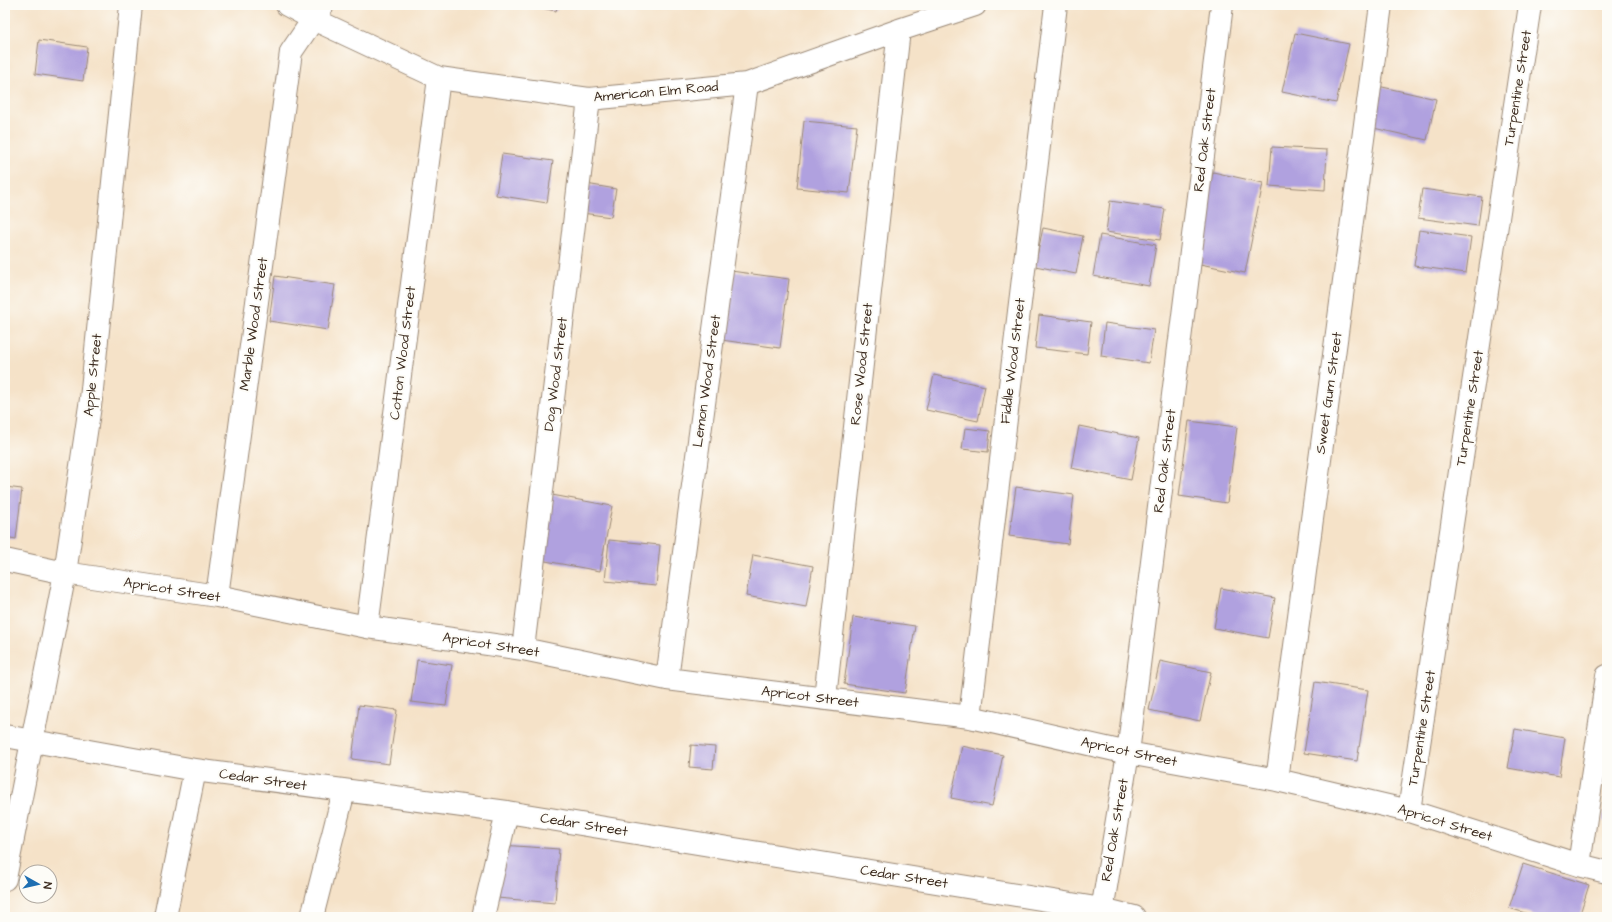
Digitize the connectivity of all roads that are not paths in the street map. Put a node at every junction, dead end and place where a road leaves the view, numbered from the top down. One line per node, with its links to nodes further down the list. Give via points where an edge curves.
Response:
1 (131, 5): 14 (street, Apple Street, via 91,399)
2 (287, 5): 8 (street)
3 (975, 5): 9 (street, American Elm Road)
4 (1056, 5): 21 (street, Fiddle Wood Street)
5 (1222, 5): 24 (street, Red Oak Street)
6 (1381, 5): 26 (street, Sweet Gum Street)
7 (1530, 5): 28 (street, Turpentine Street)
8 (318, 12): 10 (street, American Elm Road); 15 (street, Marble Wood Street, via 291,52)
9 (899, 30): 11 (street, American Elm Road); 20 (street, Rose Wood Street)
10 (439, 78): 12 (street, American Elm Road); 16 (street, Cotton Wood Street)
11 (747, 84): 12 (street, American Elm Road); 19 (street, Lemon Wood Street)
12 (589, 99): 17 (street, Dog Wood Street)
13 (5, 560): 14 (street, Apricot Street)
14 (65, 573): 15 (street, Apricot Street); 23 (street, Apple Street)
15 (217, 596): 16 (street, Apricot Street)
16 (367, 627): 17 (street, Apricot Street)
17 (523, 649): 19 (street, Apricot Street)
18 (1607, 676): 30 (street)
19 (667, 679): 20 (street, Apricot Street)
20 (825, 698): 21 (street, Apricot Street)
21 (970, 717): 24 (street, Apricot Street)
22 (5, 736): 23 (street, Cedar Street)
23 (33, 741): 25 (street, Cedar Street); 32 (street, Apple Street)
24 (1128, 753): 26 (street, Apricot Street); 33 (street, Red Oak Street)
25 (195, 770): 27 (street, Cedar Street); 34 (street)
26 (1277, 780): 28 (street, Apricot Street)
27 (344, 791): 29 (street, Cedar Street); 35 (street)
28 (1409, 811): 30 (street, Apricot Street)
29 (507, 812): 33 (street, Cedar Street); 36 (street)
30 (1579, 865): 31 (street, Apricot Street)
31 (1607, 872)
32 (5, 879)
33 (1102, 913): 37 (street, Cedar Street)
34 (165, 917)
35 (312, 917)
36 (482, 917)
37 (1134, 917)

